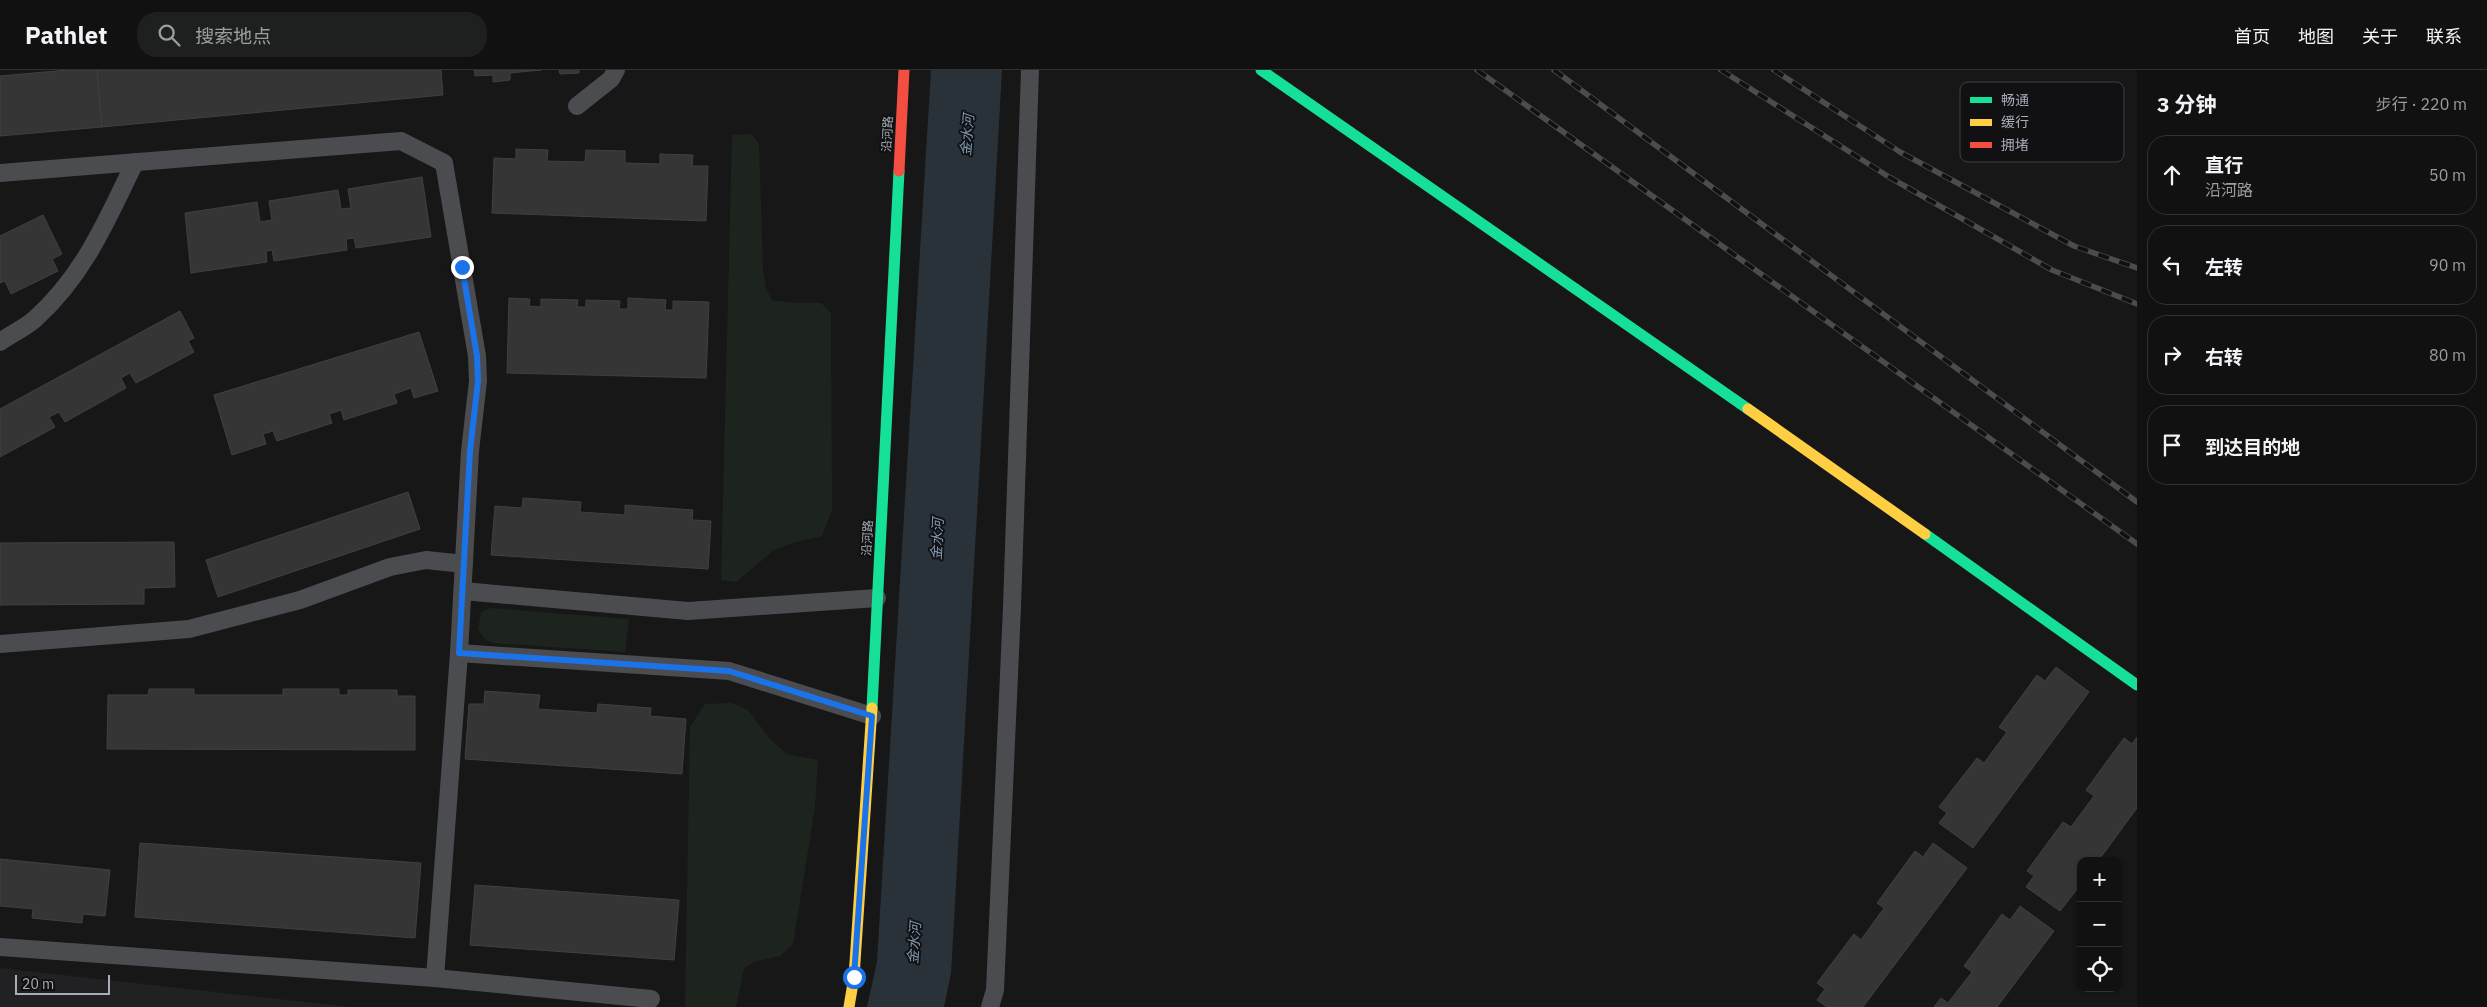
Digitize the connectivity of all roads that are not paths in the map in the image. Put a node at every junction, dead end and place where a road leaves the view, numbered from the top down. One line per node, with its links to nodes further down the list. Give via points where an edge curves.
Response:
1 (616, 70): 5 (lane, via 611,80)
2 (904, 70): 11 (street, 沿河路)
3 (1030, 70): 20 (lane, via 1012,606 995,990)
4 (1261, 70): 14 (street)
5 (576, 106)
6 (135, 162): 7 (lane); 8 (lane, via 91,252 64,290 34,320); 9 (lane, via 401,141 444,163 477,356 478,381 470,451)
7 (0, 173)
8 (0, 342)
9 (464, 564): 10 (lane); 12 (lane, via 426,560 390,568 300,600 188,629)
10 (462, 591): 11 (lane, via 688,612); 13 (lane)
11 (878, 598): 15 (street, 沿河路)
12 (0, 644)
13 (459, 653): 15 (lane, via 729,671); 17 (lane)
14 (2137, 685)
15 (872, 716): 19 (street, 沿河路, via 854,977)
16 (0, 947): 17 (lane)
17 (435, 978): 18 (lane)
18 (651, 999)
19 (849, 1007)
20 (990, 1007)

